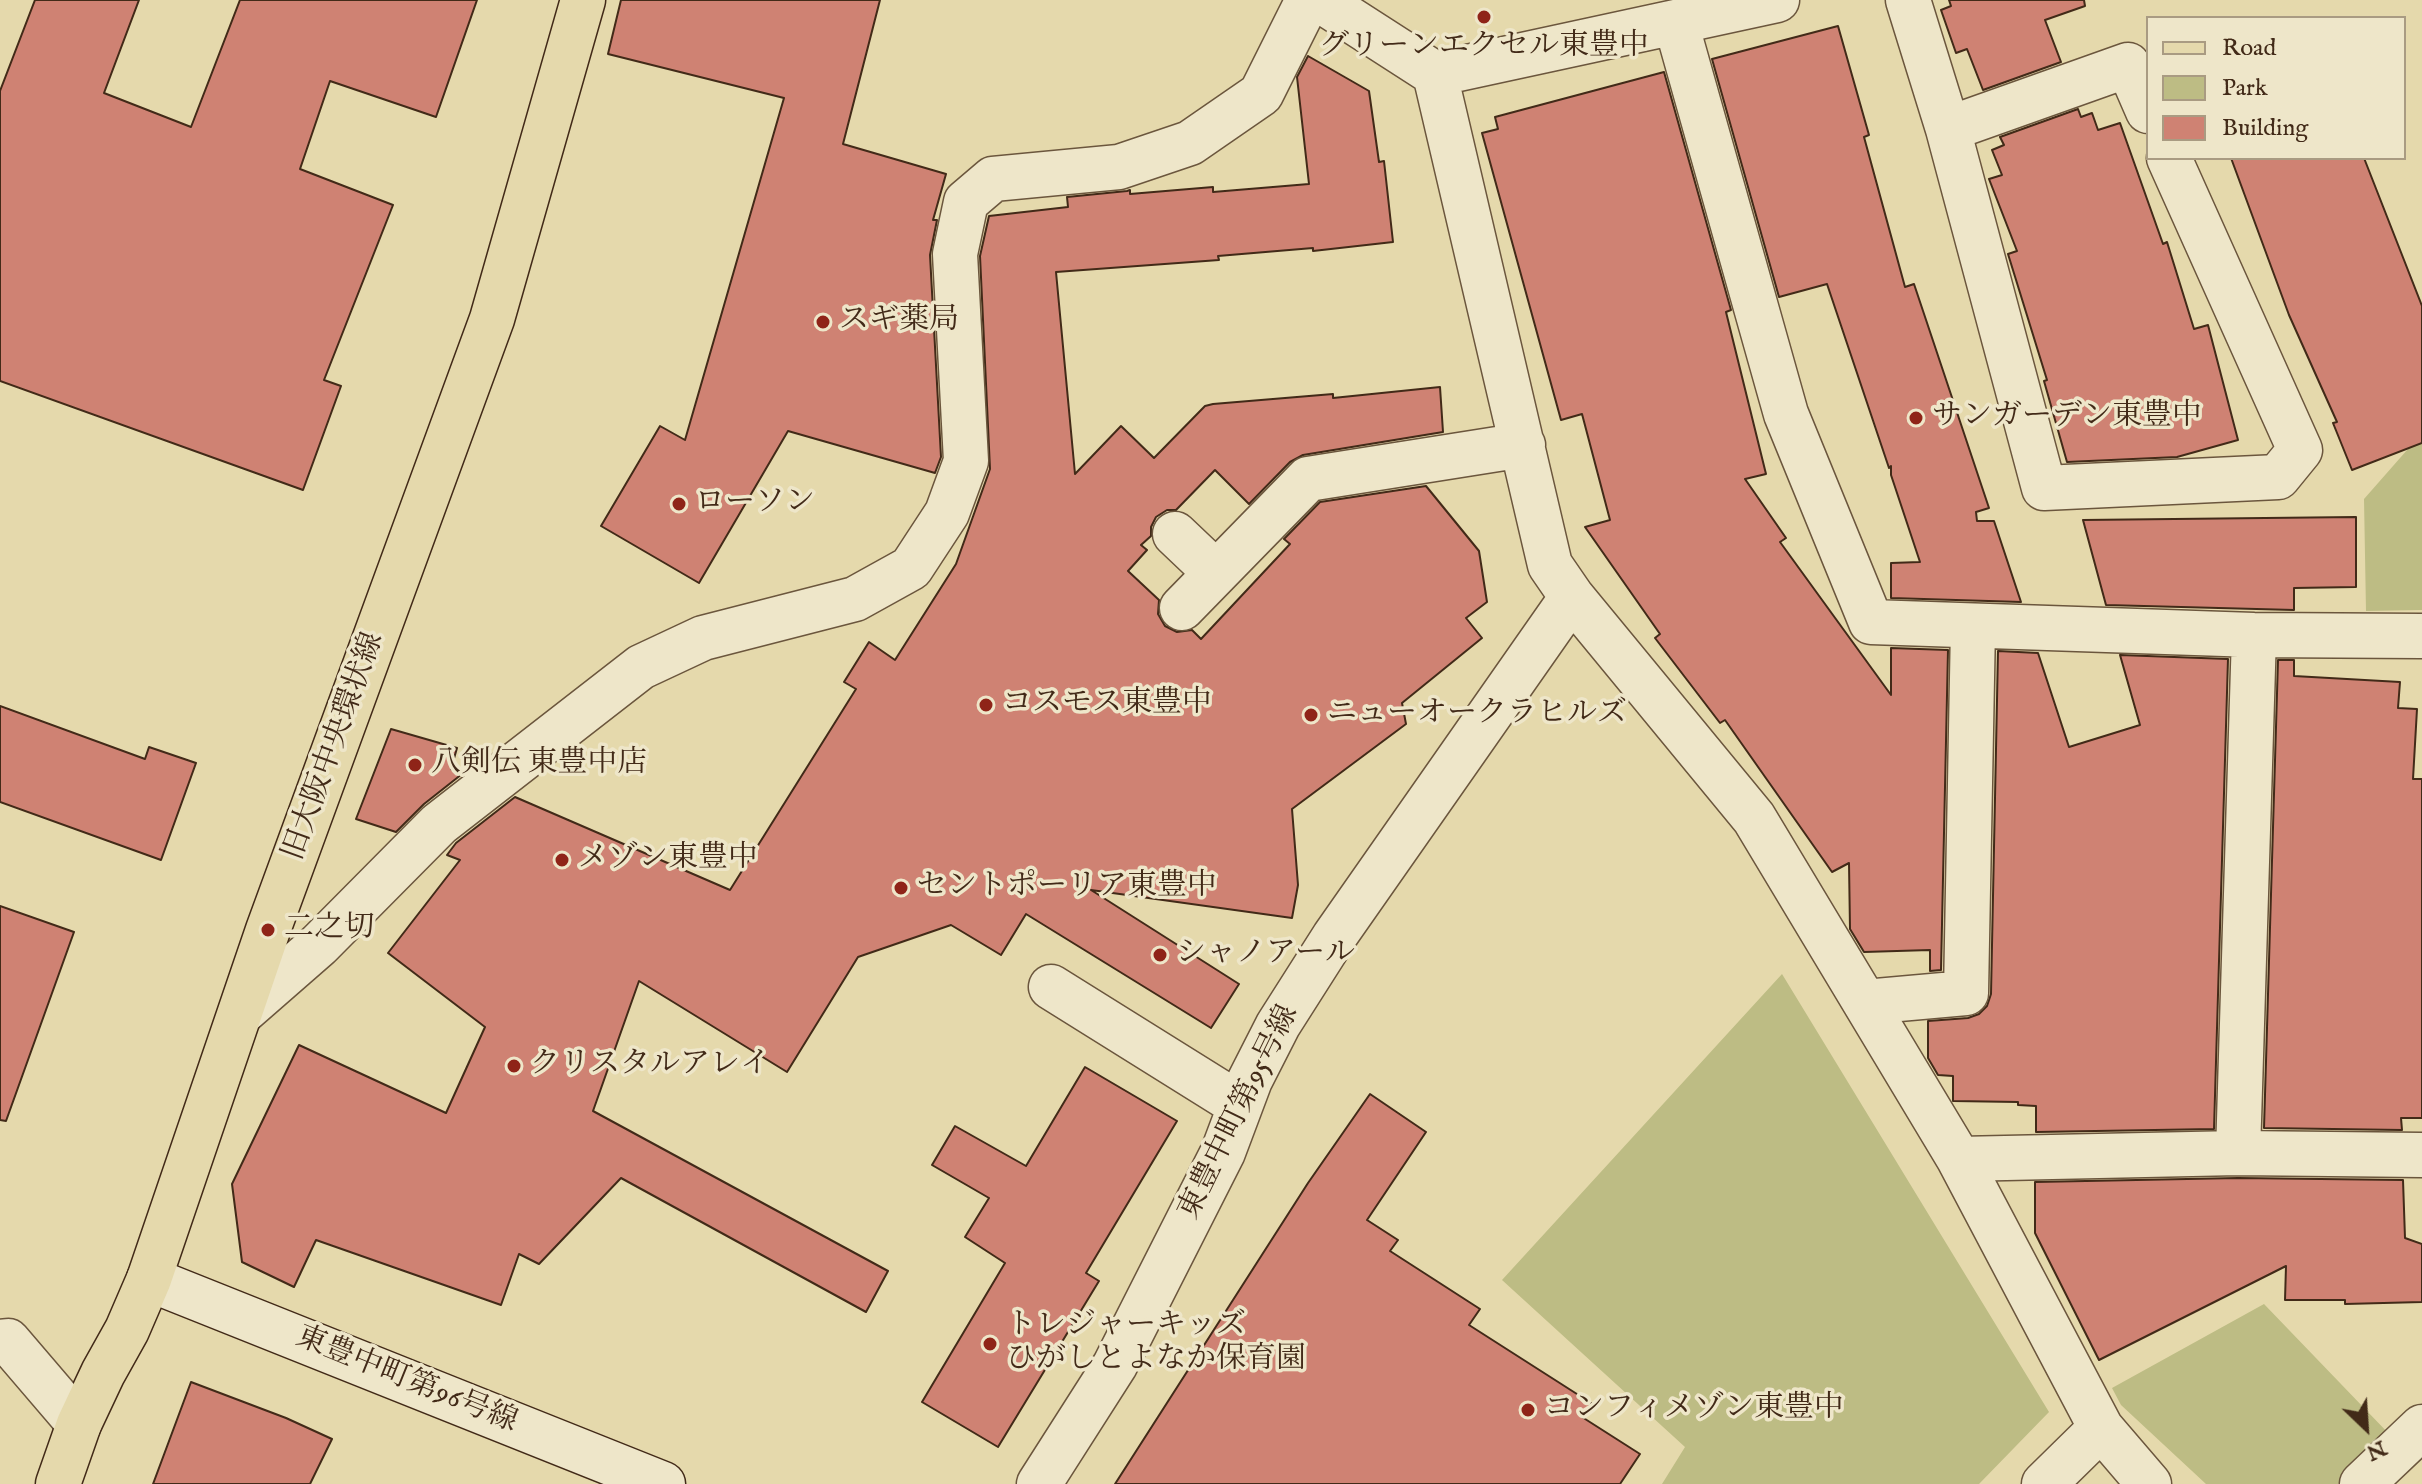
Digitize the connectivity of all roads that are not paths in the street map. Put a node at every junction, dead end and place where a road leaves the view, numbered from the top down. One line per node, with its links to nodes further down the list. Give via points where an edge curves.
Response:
1 (583, 0): 21 (main road, 旧大阪中央環状線, via 492,319)
2 (1308, 0): 21 (street, via 1261,94 1190,143 1119,167 993,179 966,202 955,254 966,461 947,513 911,568 855,599 703,638 641,667 439,824 319,945)
3 (1320, 0): 7 (street)
4 (1777, 0): 6 (street)
5 (1908, 0): 9 (street)
6 (1676, 23): 7 (street); 16 (street, via 1786,414 1871,622)
7 (1435, 74): 11 (street)
8 (2146, 106): 9 (street, via 2128,65)
9 (1948, 129): 10 (street, via 2044,488 2278,477 2300,450)
10 (2170, 160)
11 (1523, 445): 13 (street, via 1308,479); 14 (street, via 1550,565)
12 (1175, 534): 13 (street)
13 (1215, 572): 15 (street)
14 (1572, 597): 20 (street, via 1754,818); 22 (street, 東豊中町第95号線, via 1310,974 1278,1025)
15 (1182, 608)
16 (1973, 626): 17 (street); 20 (street, via 1966,993)
17 (2254, 635): 18 (street); 23 (street)
18 (2422, 636)
19 (1051, 987): 22 (street)
20 (1865, 1002): 25 (street)
21 (240, 1014): 26 (main road, 旧大阪中央環状線)
22 (1240, 1105): 33 (street, 東豊中町第95号線, via 1223,1152 1115,1365)
23 (2238, 1153): 24 (street); 25 (street)
24 (2422, 1155)
25 (1959, 1159): 30 (street)
26 (149, 1279): 28 (main road, 旧大阪中央環状線); 32 (street, 東豊中町第96号線)
27 (0, 1342): 28 (street, via 8,1341)
28 (79, 1424): 31 (main road, 旧大阪中央環状線)
29 (2422, 1427): 36 (street)
30 (2101, 1428): 34 (street); 35 (street)
31 (58, 1484)
32 (663, 1484)
33 (1039, 1484)
34 (2044, 1484)
35 (2149, 1484)
36 (2362, 1484)

